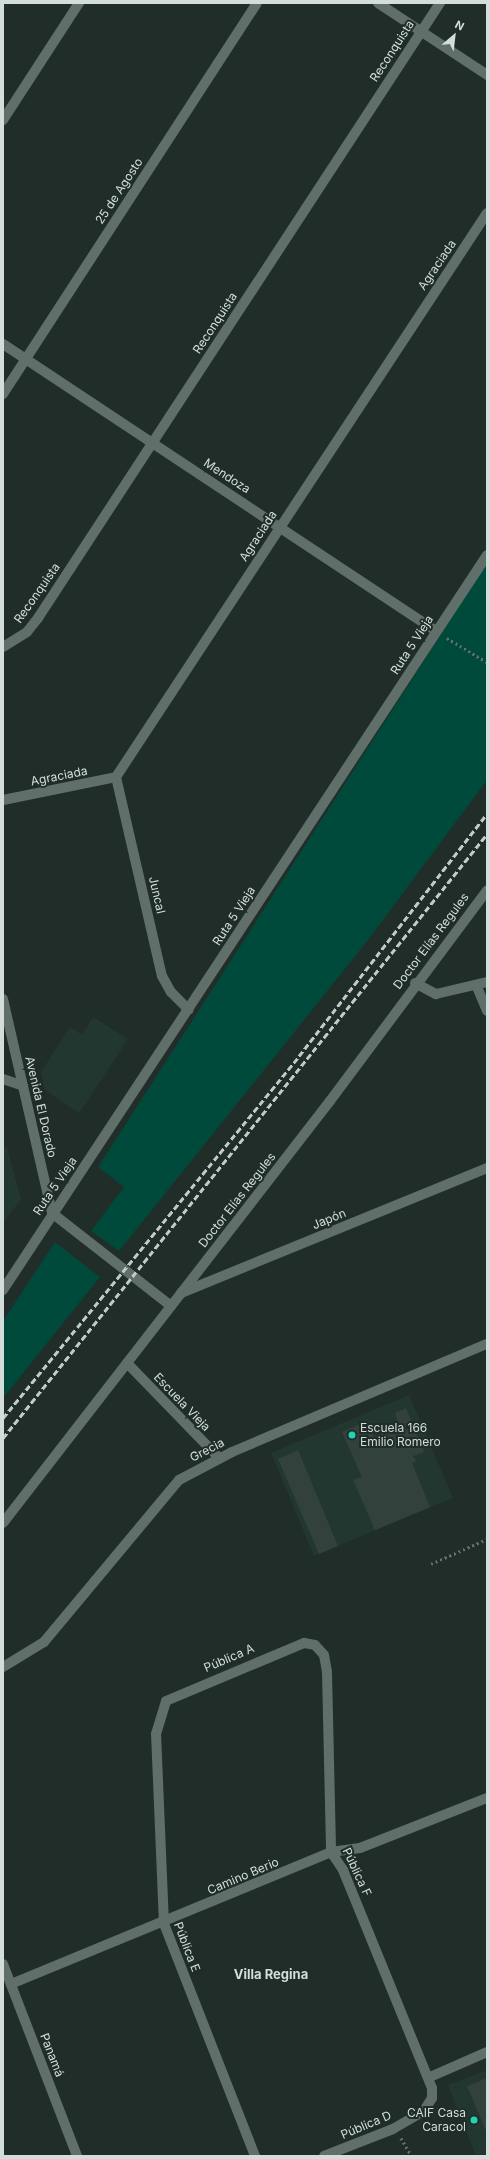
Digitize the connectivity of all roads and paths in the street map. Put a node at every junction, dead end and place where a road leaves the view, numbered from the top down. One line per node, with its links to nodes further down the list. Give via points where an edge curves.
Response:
1 (79, 3): 7 (street)
2 (257, 3): 10 (street, 25 de Agosto)
3 (378, 3): 5 (street)
4 (440, 3): 5 (street, Reconquista)
5 (421, 31): 6 (street); 12 (street, Reconquista)
6 (487, 75)
7 (3, 120)
8 (487, 213): 13 (street, Agraciada)
9 (3, 344): 10 (street, Mendoza)
10 (25, 358): 11 (street, 25 de Agosto); 12 (street, Mendoza)
11 (3, 394)
12 (152, 443): 13 (street, Mendoza); 16 (street, Reconquista, via 38,618 27,632)
13 (280, 525): 15 (street, Mendoza); 18 (street, Agraciada)
14 (487, 555): 15 (street, Ruta 5 Vieja)
15 (436, 631): 17 (path); 25 (street, Ruta 5 Vieja)
16 (3, 647)
17 (487, 662)
18 (116, 777): 19 (street, Agraciada); 25 (street, Juncal, via 162,976 171,992)
19 (3, 800)
20 (487, 890): 22 (street, Doctor Elías Regules)
21 (487, 982): 23 (street)
22 (415, 983): 23 (street, via 436,994); 32 (street, Doctor Elías Regules, via 330,1101)
23 (477, 987): 26 (street)
24 (3, 999): 28 (street, Avenida El Dorado)
25 (190, 1010): 30 (street, Ruta 5 Vieja)
26 (487, 1011)
27 (3, 1079): 28 (street)
28 (24, 1086): 30 (street, Avenida El Dorado)
29 (487, 1168): 32 (street, Japón)
30 (52, 1213): 31 (street, Ruta 5 Vieja); 33 (street)
31 (3, 1290)
32 (181, 1293): 33 (street, Doctor Elías Regules)
33 (171, 1306): 35 (street, Doctor Elías Regules)
34 (487, 1344): 36 (street, Grecia)
35 (127, 1363): 36 (street, Escuela Vieja); 37 (street, Doctor Elías Regules)
36 (219, 1458): 41 (street, Grecia, via 179,1480 44,1642)
37 (3, 1523)
38 (487, 1539): 39 (path)
39 (431, 1564)
40 (315, 1645): 42 (street, Pública A, via 304,1642 175,1696 166,1701); 44 (street, Pública F, via 324,1655 327,1672)
41 (3, 1667)
42 (161, 1711): 45 (street, Pública E, via 156,1734)
43 (487, 1798): 44 (street, Camino Berio, via 360,1848)
44 (331, 1852): 45 (street, Camino Berio); 49 (street, Pública F, via 343,1870)
45 (164, 1924): 47 (street, Camino Berio); 53 (street, Pública E)
46 (3, 1964): 47 (street, Panamá)
47 (11, 1984): 52 (street, Panamá)
48 (487, 2052): 49 (street)
49 (430, 2078): 50 (street, Pública F)
50 (432, 2098): 51 (street, Pública D, via 424,2111)
51 (393, 2129): 54 (street, Pública D); 55 (path)
52 (77, 2156)
53 (256, 2156)
54 (324, 2156)
55 (412, 2156)

